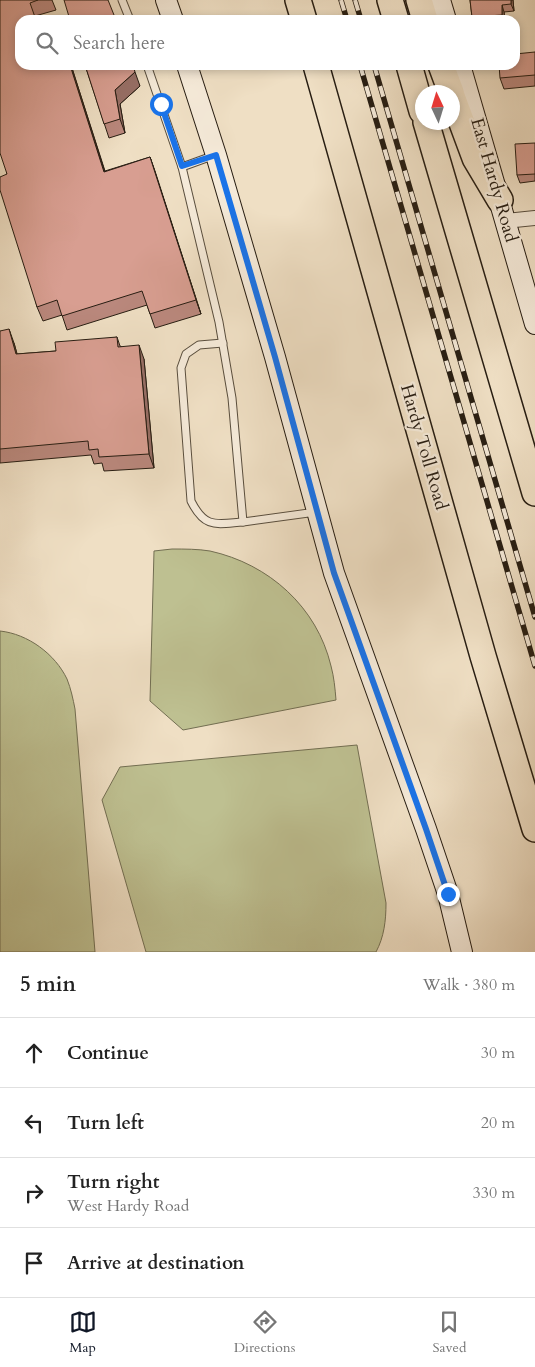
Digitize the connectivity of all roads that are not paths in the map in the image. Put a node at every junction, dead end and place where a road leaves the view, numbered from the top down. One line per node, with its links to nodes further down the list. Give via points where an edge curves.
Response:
1 (122, 0): 7 (lane)
2 (166, 0): 8 (main road)
3 (298, 0): 9 (highway)
4 (390, 0): 10 (highway)
5 (420, 0): 11 (highway)
6 (440, 0): 12 (main road)
7 (128, 15)
8 (170, 15)
9 (302, 15)
10 (394, 15)
11 (424, 15)
12 (444, 15)
13 (149, 70): 24 (lane)
14 (189, 70): 23 (main road)
15 (317, 70): 32 (highway, Hardy Toll Road)
16 (410, 70): 20 (highway)
17 (443, 70): 19 (highway)
18 (461, 70): 25 (main road, East Hardy Road)
19 (448, 85)
20 (415, 86)
21 (460, 118): 25 (highway, via 475,158)
22 (428, 130): 29 (highway)
23 (216, 155): 24 (lane); 30 (main road)
24 (182, 166): 28 (lane)
25 (503, 210): 26 (street); 27 (main road, East Hardy Road)
26 (535, 218)
27 (535, 324)
28 (223, 342): 31 (lane, via 232,398); 31 (lane, via 199,345 186,354 181,368 191,502 198,514 210,523)
29 (535, 493)
30 (317, 512): 31 (lane); 33 (main road, via 334,573 448,894)
31 (243, 522)
32 (535, 829)
33 (462, 952)

